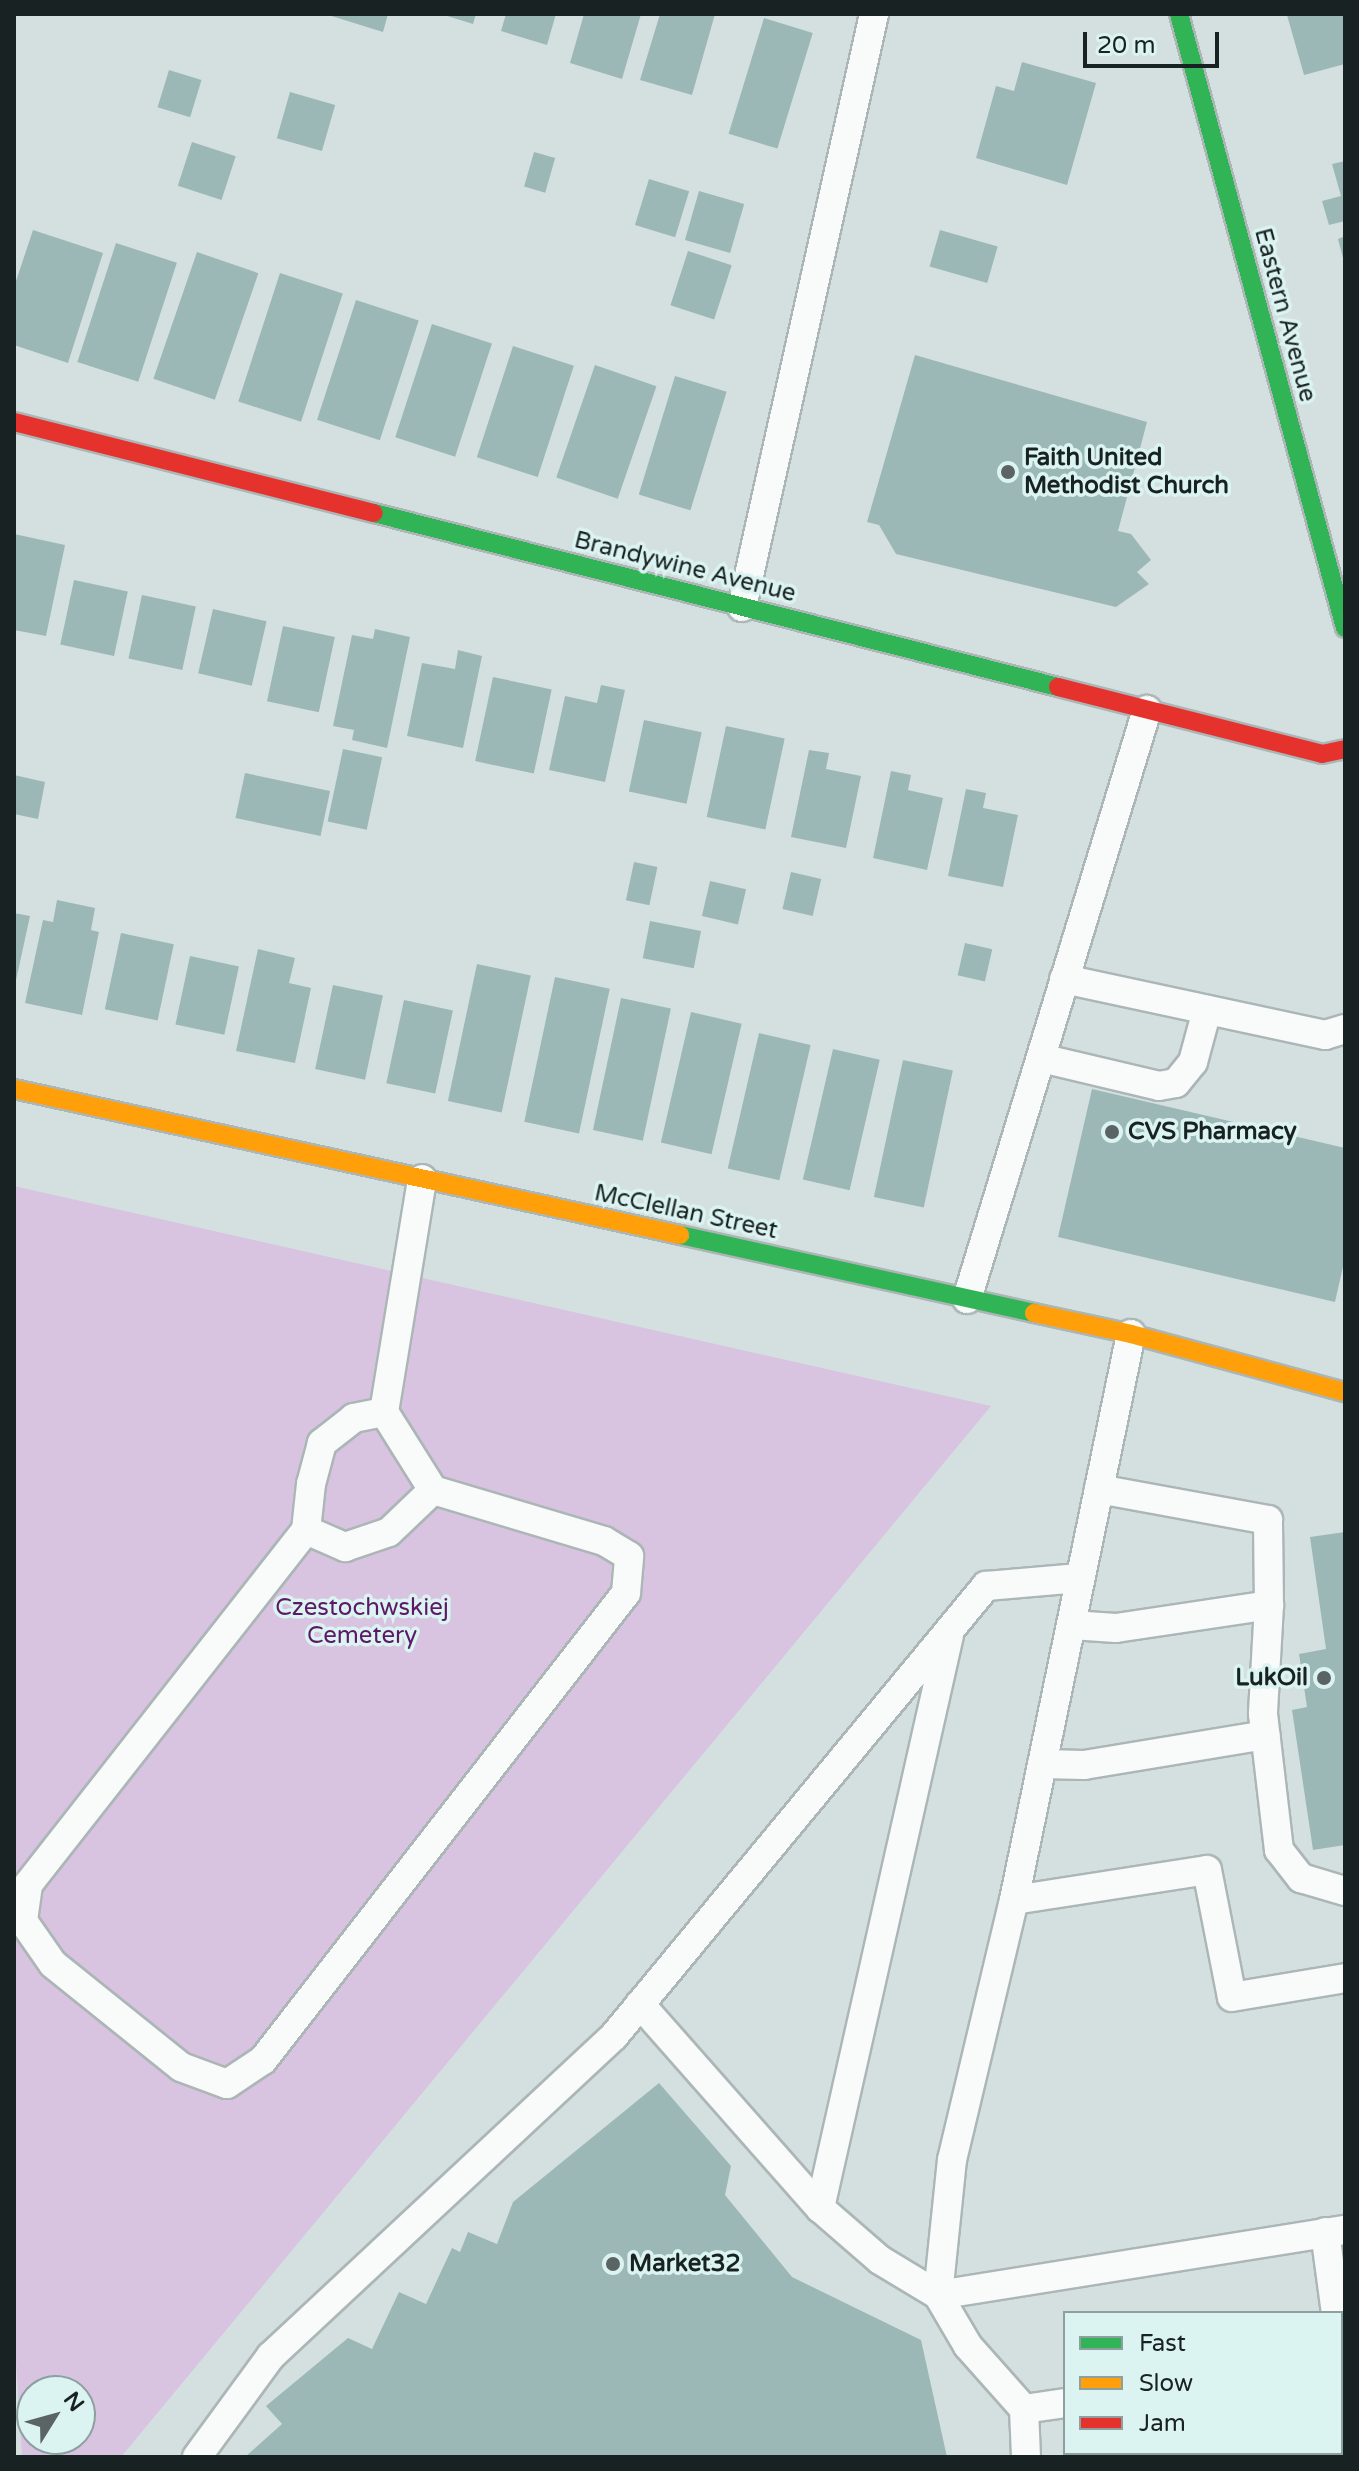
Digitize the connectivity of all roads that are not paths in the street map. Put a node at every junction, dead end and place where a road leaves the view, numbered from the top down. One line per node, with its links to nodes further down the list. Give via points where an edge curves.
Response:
1 (874, 14): 4 (lane)
2 (1179, 14): 5 (street, Eastern Avenue)
3 (14, 422): 4 (street, Brandywine Avenue)
4 (742, 607): 6 (street, Brandywine Avenue)
5 (1345, 628)
6 (1147, 710): 7 (street, Brandywine Avenue, via 1322,754); 8 (lane)
7 (1345, 749)
8 (1064, 979): 9 (lane); 11 (lane)
9 (1207, 1010): 10 (lane, via 1325,1035); 11 (lane, via 1193,1062 1176,1083 1159,1086)
10 (1345, 1029)
11 (1041, 1058): 14 (lane)
12 (14, 1089): 13 (street, McClellan Street)
13 (422, 1179): 14 (street, McClellan Street); 17 (lane)
14 (967, 1299): 15 (street, McClellan Street)
15 (1131, 1334): 16 (street, McClellan Street); 18 (lane)
16 (1345, 1392)
17 (384, 1412): 19 (lane); 20 (lane, via 354,1418 322,1443)
18 (1099, 1489): 21 (lane); 22 (lane, via 1268,1520)
19 (433, 1490): 20 (lane, via 389,1532 345,1547); 20 (lane, via 604,1541 629,1556 626,1593 263,2060 227,2084 181,2067 53,1964 23,1921 28,1885)
20 (306, 1530)
21 (1080, 1578): 23 (lane); 24 (lane, via 986,1586)
22 (1269, 1605): 23 (lane, via 1116,1628); 25 (lane)
23 (1071, 1625): 26 (lane)
24 (950, 1628): 30 (lane); 31 (lane)
25 (1266, 1735): 26 (lane, via 1084,1765); 27 (lane, via 1279,1850 1301,1878)
26 (1042, 1764): 28 (lane)
27 (1345, 1891)
28 (1014, 1900): 29 (lane, via 1207,1870 1232,1997); 33 (lane, via 952,2160)
29 (1345, 1978)
30 (640, 2004): 31 (lane); 37 (lane, via 614,2036 271,2356)
31 (820, 2208): 33 (lane, via 880,2260)
32 (1335, 2231): 33 (lane); 34 (lane)
33 (938, 2295): 36 (lane, via 968,2346)
34 (1336, 2311)
35 (1063, 2403): 36 (lane)
36 (1024, 2409): 38 (lane)
37 (197, 2457)
38 (1026, 2457)

